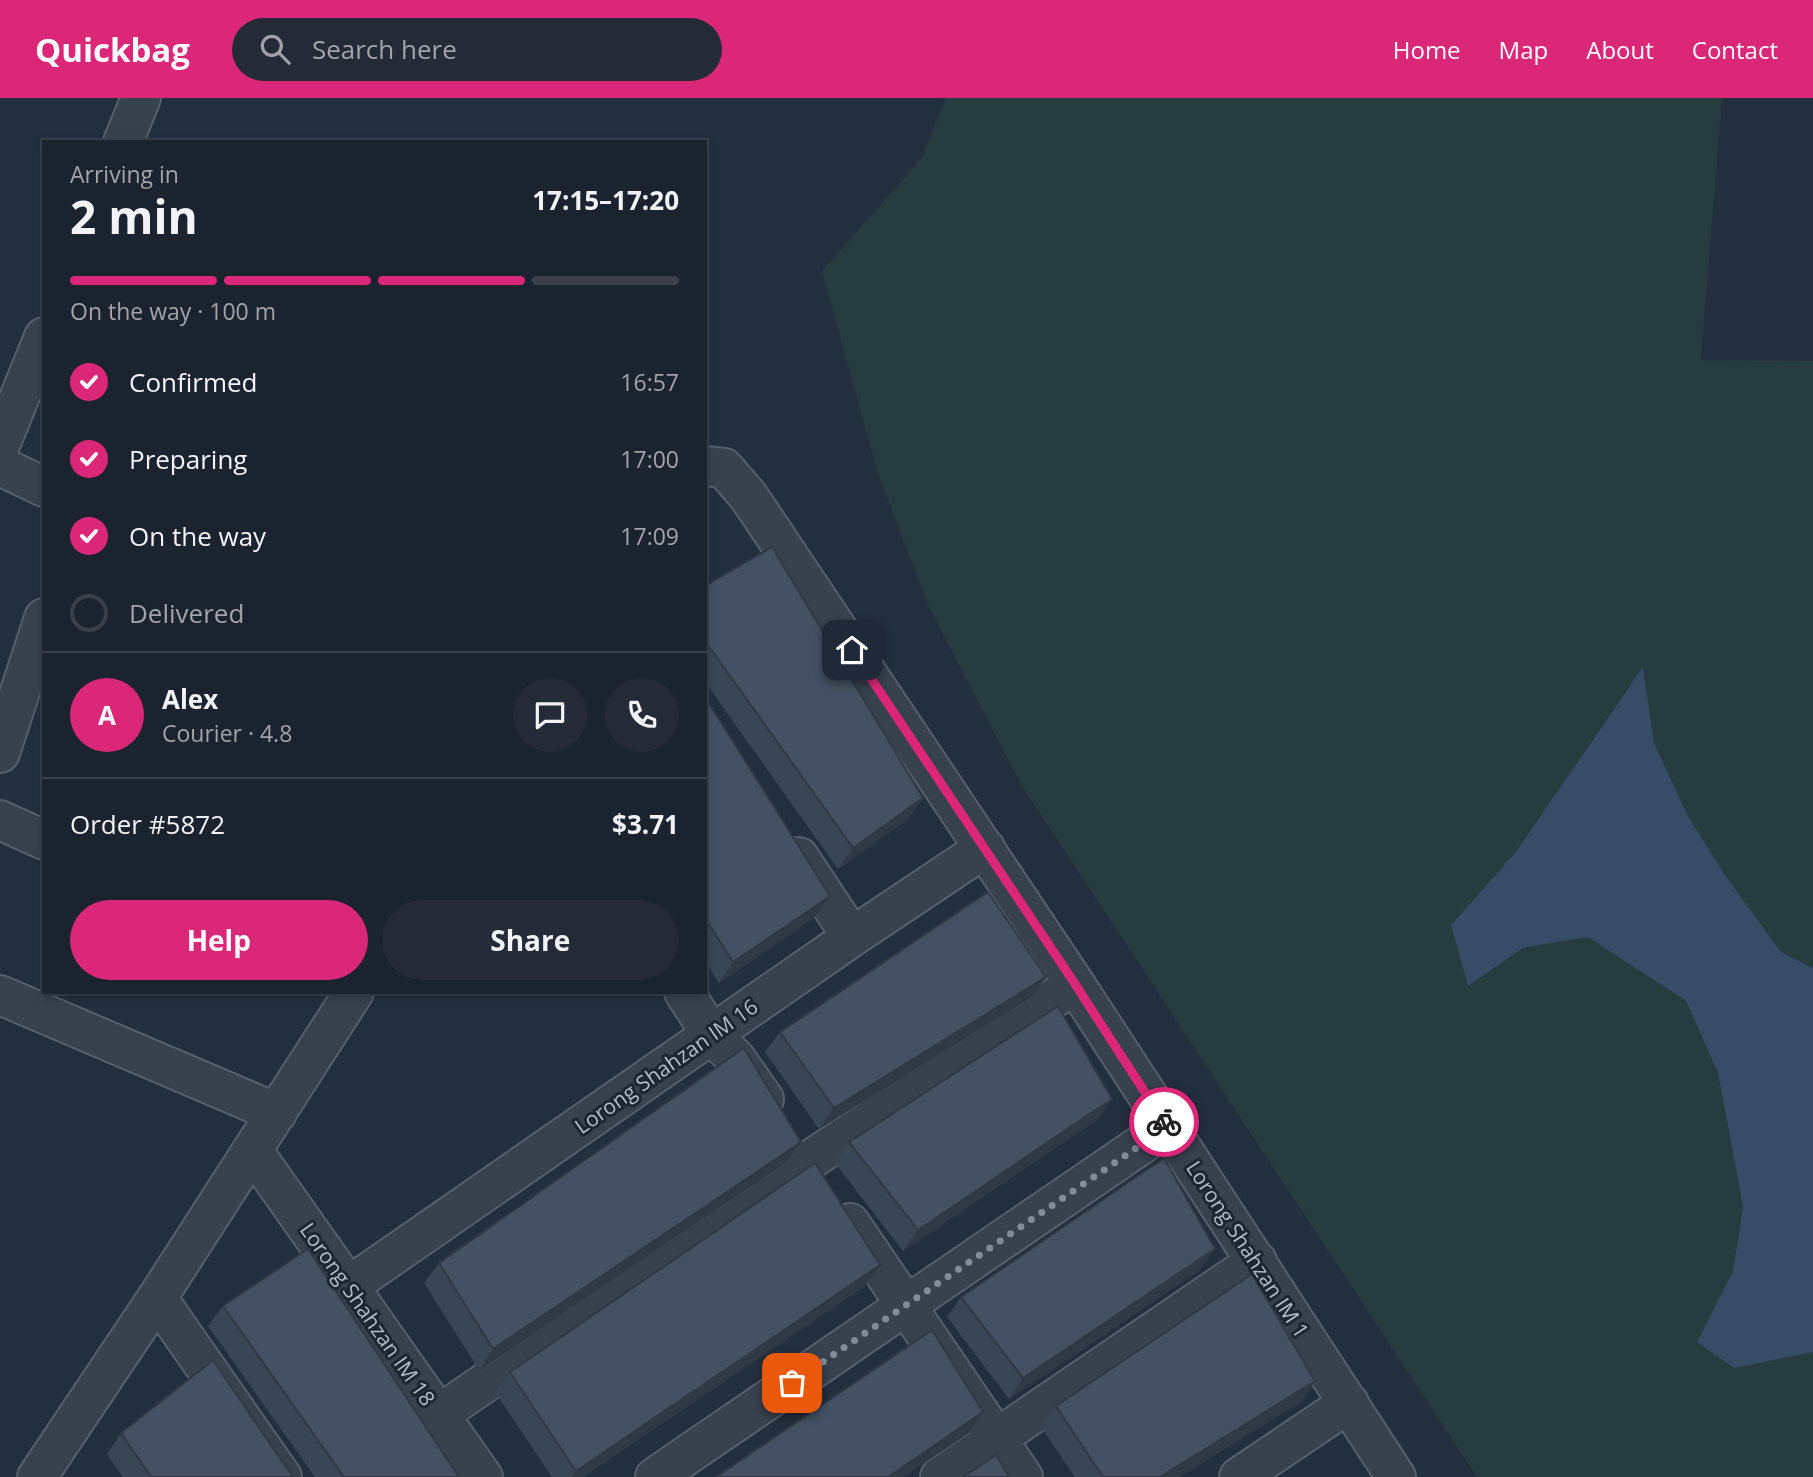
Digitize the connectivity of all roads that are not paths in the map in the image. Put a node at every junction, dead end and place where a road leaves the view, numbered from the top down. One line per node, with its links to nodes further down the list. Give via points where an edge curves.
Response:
1 (141, 98): 2 (street)
2 (124, 140)
3 (42, 342): 4 (street)
4 (0, 445)
5 (0, 466): 7 (street)
6 (707, 466): 13 (street, Lorong Shahzan IM 1, via 723,468 749,497)
7 (42, 486)
8 (42, 624): 9 (street)
9 (0, 753)
10 (0, 820): 12 (street)
11 (783, 832): 14 (street)
12 (42, 839)
13 (985, 848): 14 (street, Lorong Shahzan IM 16); 15 (street, Lorong Shahzan IM 1)
14 (852, 937): 19 (street, Lorong Shahzan IM 16)
15 (1075, 984): 21 (street, Lorong Shahzan IM 1); 22 (street)
16 (353, 994): 20 (street)
17 (685, 994): 19 (street)
18 (0, 995): 20 (street)
19 (711, 1034): 22 (street, via 736,1059); 25 (street, Lorong Shahzan IM 16)
20 (277, 1113): 23 (street)
21 (1167, 1127): 24 (street, Lorong Shahzan IM 1); 27 (street)
22 (794, 1143): 27 (street); 29 (street)
23 (253, 1152): 25 (street, Lorong Shahzan IM 18); 26 (street)
24 (1257, 1261): 28 (street, Lorong Shahzan IM 1); 30 (street)
25 (349, 1286): 29 (street, Lorong Shahzan IM 18)
26 (157, 1298): 31 (street); 32 (street)
27 (907, 1305): 30 (street); 34 (street)
28 (1349, 1403): 37 (street); 38 (street, Lorong Shahzan IM 1)
29 (438, 1415): 33 (street, Lorong Shahzan IM 18)
30 (997, 1438): 35 (street); 36 (street)
31 (56, 1468)
32 (282, 1477)
33 (483, 1477)
34 (654, 1477)
35 (940, 1477)
36 (1023, 1477)
37 (1239, 1477)
38 (1396, 1477)

